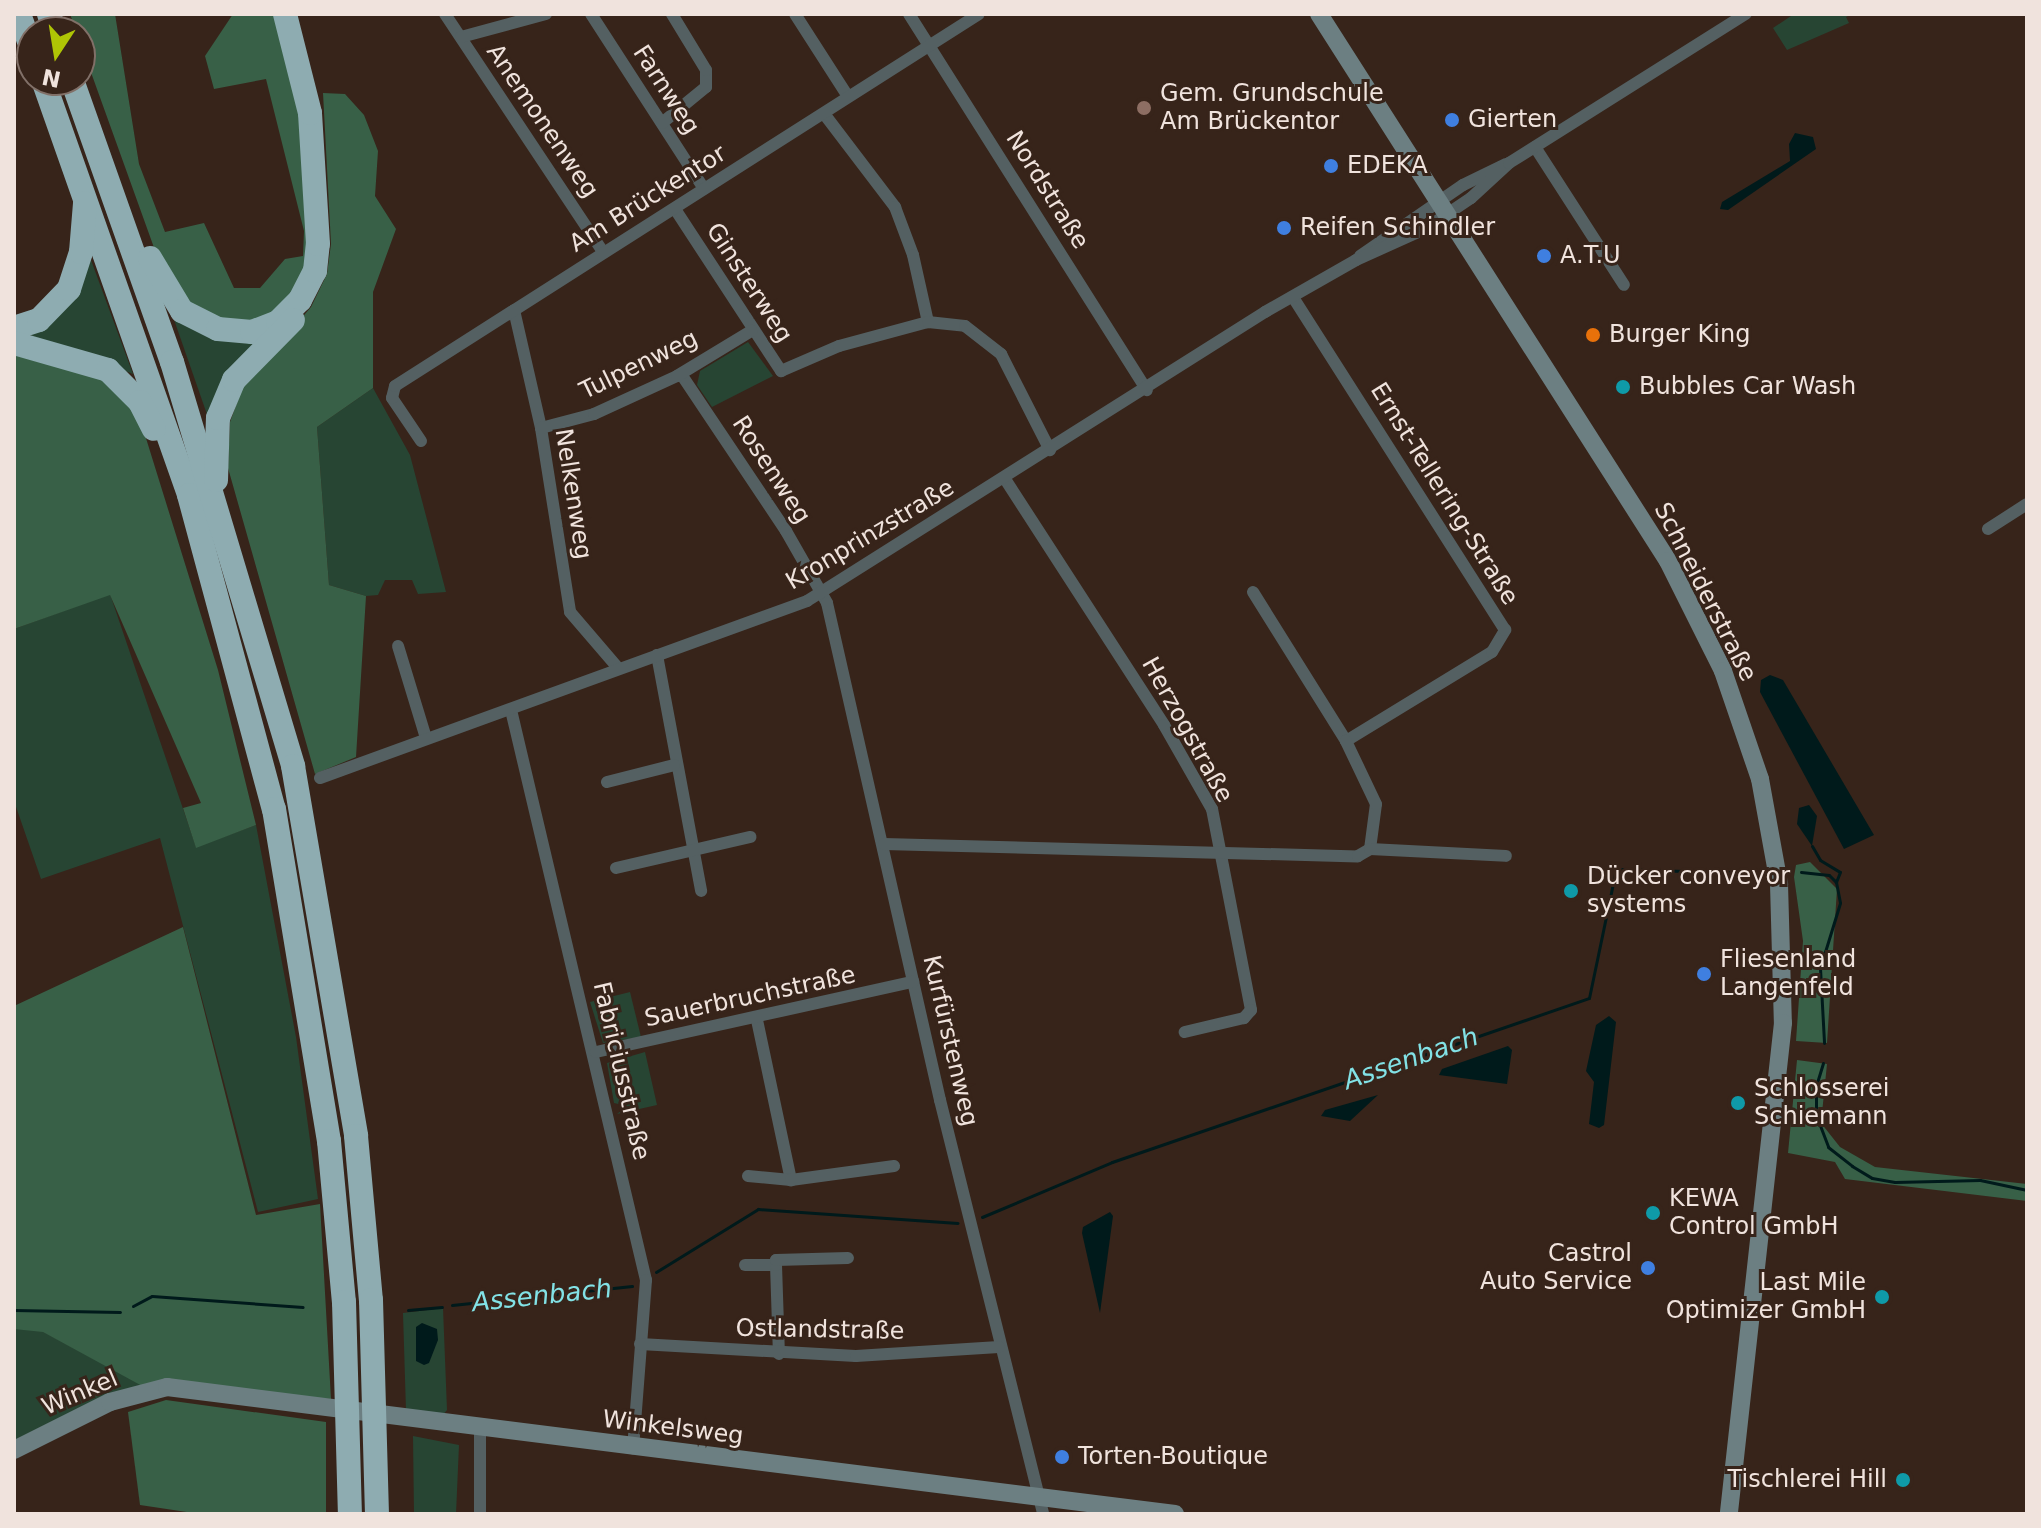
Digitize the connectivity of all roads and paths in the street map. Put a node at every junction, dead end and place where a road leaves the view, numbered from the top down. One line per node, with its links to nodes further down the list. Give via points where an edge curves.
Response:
1 (285, 14): 21 (highway, via 310,113 318,244 315,271 300,300 278,322 252,332 218,329 182,311)
2 (294, 14): 39 (highway, via 317,106 326,244 322,273 307,305 234,380 218,418)
3 (445, 14): 12 (street, Anemonenweg)
4 (546, 14): 12 (street)
5 (591, 14): 18 (street, Farnweg)
6 (672, 14): 18 (street, via 706,70 706,87)
7 (795, 14): 14 (street)
8 (909, 14): 13 (street, Nordstraße)
9 (979, 14): 13 (street, Am Brückentor)
10 (1319, 14): 23 (main road, Schneiderstraße)
11 (1746, 14): 19 (street, Kronprinzstraße)
12 (461, 37): 25 (street, Anemonenweg)
13 (930, 45): 14 (street, Am Brückentor); 34 (street, Nordstraße)
14 (847, 95): 17 (street, Am Brückentor)
15 (49, 96): 22 (highway)
16 (78, 96): 21 (highway)
17 (825, 115): 20 (street, Am Brückentor); 29 (street, via 895,207)
18 (662, 123): 20 (street, Farnweg)
19 (1535, 147): 23 (street, Kronprinzstraße); 26 (street)
20 (704, 189): 24 (street, Am Brückentor)
21 (112, 194): 39 (highway)
22 (85, 197): 30 (highway, via 81,252 69,289 48,314); 40 (highway)
23 (1442, 208): 27 (street, Kronprinzstraße); 84 (main road, Schneiderstraße, via 1668,561 1723,671 1766,802 1783,924 1783,1023)
24 (675, 209): 25 (street, Am Brückentor); 31 (street, Ginsterweg)
25 (603, 252): 28 (street, Am Brückentor)
26 (1624, 285)
27 (1293, 297): 34 (street, Kronprinzstraße); 50 (street, Ernst-Tellering-Straße, via 1505,630 1492,652)
28 (514, 310): 35 (street, Nelkenweg); 36 (street, Am Brückentor, via 392,389 392,398)
29 (928, 322): 31 (street, Ginsterweg, via 839,346 781,371); 37 (street, via 965,326 989,341 1001,354)
30 (14, 328)
31 (751, 331): 33 (street, Tulpenweg)
32 (14, 343): 40 (highway, via 88,362 124,384 140,402)
33 (681, 374): 35 (street, Tulpenweg, via 594,414); 44 (street, Rosenweg)
34 (1147, 390): 37 (street, Kronprinzstraße)
35 (541, 428): 47 (street, Nelkenweg, via 570,612)
36 (421, 441)
37 (1050, 450): 38 (street, Kronprinzstraße)
38 (1005, 479): 44 (street, Kronprinzstraße); 58 (street, Herzogstraße, via 1212,809)
39 (214, 494): 81 (highway, via 293,766 356,1136)
40 (189, 495): 80 (highway, via 274,809 329,1141)
41 (2027, 504): 42 (street)
42 (1988, 529)
43 (1253, 592): 50 (street)
44 (821, 593): 46 (street, Kronprinzstraße); 55 (street, Kurfürstenweg)
45 (398, 646): 49 (street)
46 (657, 655): 47 (street, Kronprinzstraße); 51 (street, via 678,746)
47 (618, 668): 48 (street, Kronprinzstraße)
48 (511, 710): 49 (street, Kronprinzstraße); 65 (street, Fabriciusstraße)
49 (426, 738): 52 (street, Kronprinzstraße)
50 (1346, 741): 56 (street, via 1376,804)
51 (674, 765): 53 (street); 57 (street)
52 (320, 778)
53 (607, 782)
54 (750, 837): 57 (street)
55 (884, 844): 58 (street); 62 (street, Kurfürstenweg)
56 (1370, 849): 58 (street, via 1358,856); 59 (street)
57 (692, 850): 60 (street); 61 (street)
58 (1217, 854): 64 (street, Herzogstraße, via 1251,1010 1244,1018)
59 (1506, 856)
60 (616, 868)
61 (701, 891)
62 (913, 982): 63 (street, Sauerbruchstraße); 73 (street, Kurfürstenweg)
63 (757, 1020): 65 (street, Sauerbruchstraße); 68 (street)
64 (1185, 1032)
65 (596, 1052): 72 (street, Fabriciusstraße, via 646,1280)
66 (894, 1166): 68 (street)
67 (748, 1176): 68 (street)
68 (791, 1180)
69 (848, 1258): 71 (street, via 776,1260)
70 (745, 1265): 71 (street)
71 (776, 1265): 74 (street)
72 (640, 1344): 74 (street, Ostlandstraße); 77 (street, Fabriciusstraße)
73 (999, 1347): 74 (street, Ostlandstraße, via 856,1356); 79 (street, Kurfürstenweg)
74 (779, 1354)
75 (167, 1387): 76 (main road, Winkelsweg); 78 (main road, Winkel, via 110,1402)
76 (480, 1428): 77 (main road, Winkelsweg); 82 (street)
77 (633, 1448): 79 (main road, Winkelsweg)
78 (14, 1450)
79 (1041, 1506): 83 (main road, Winkelsweg)
80 (350, 1514)
81 (377, 1514)
82 (480, 1514)
83 (1175, 1514)
84 (1729, 1514)

